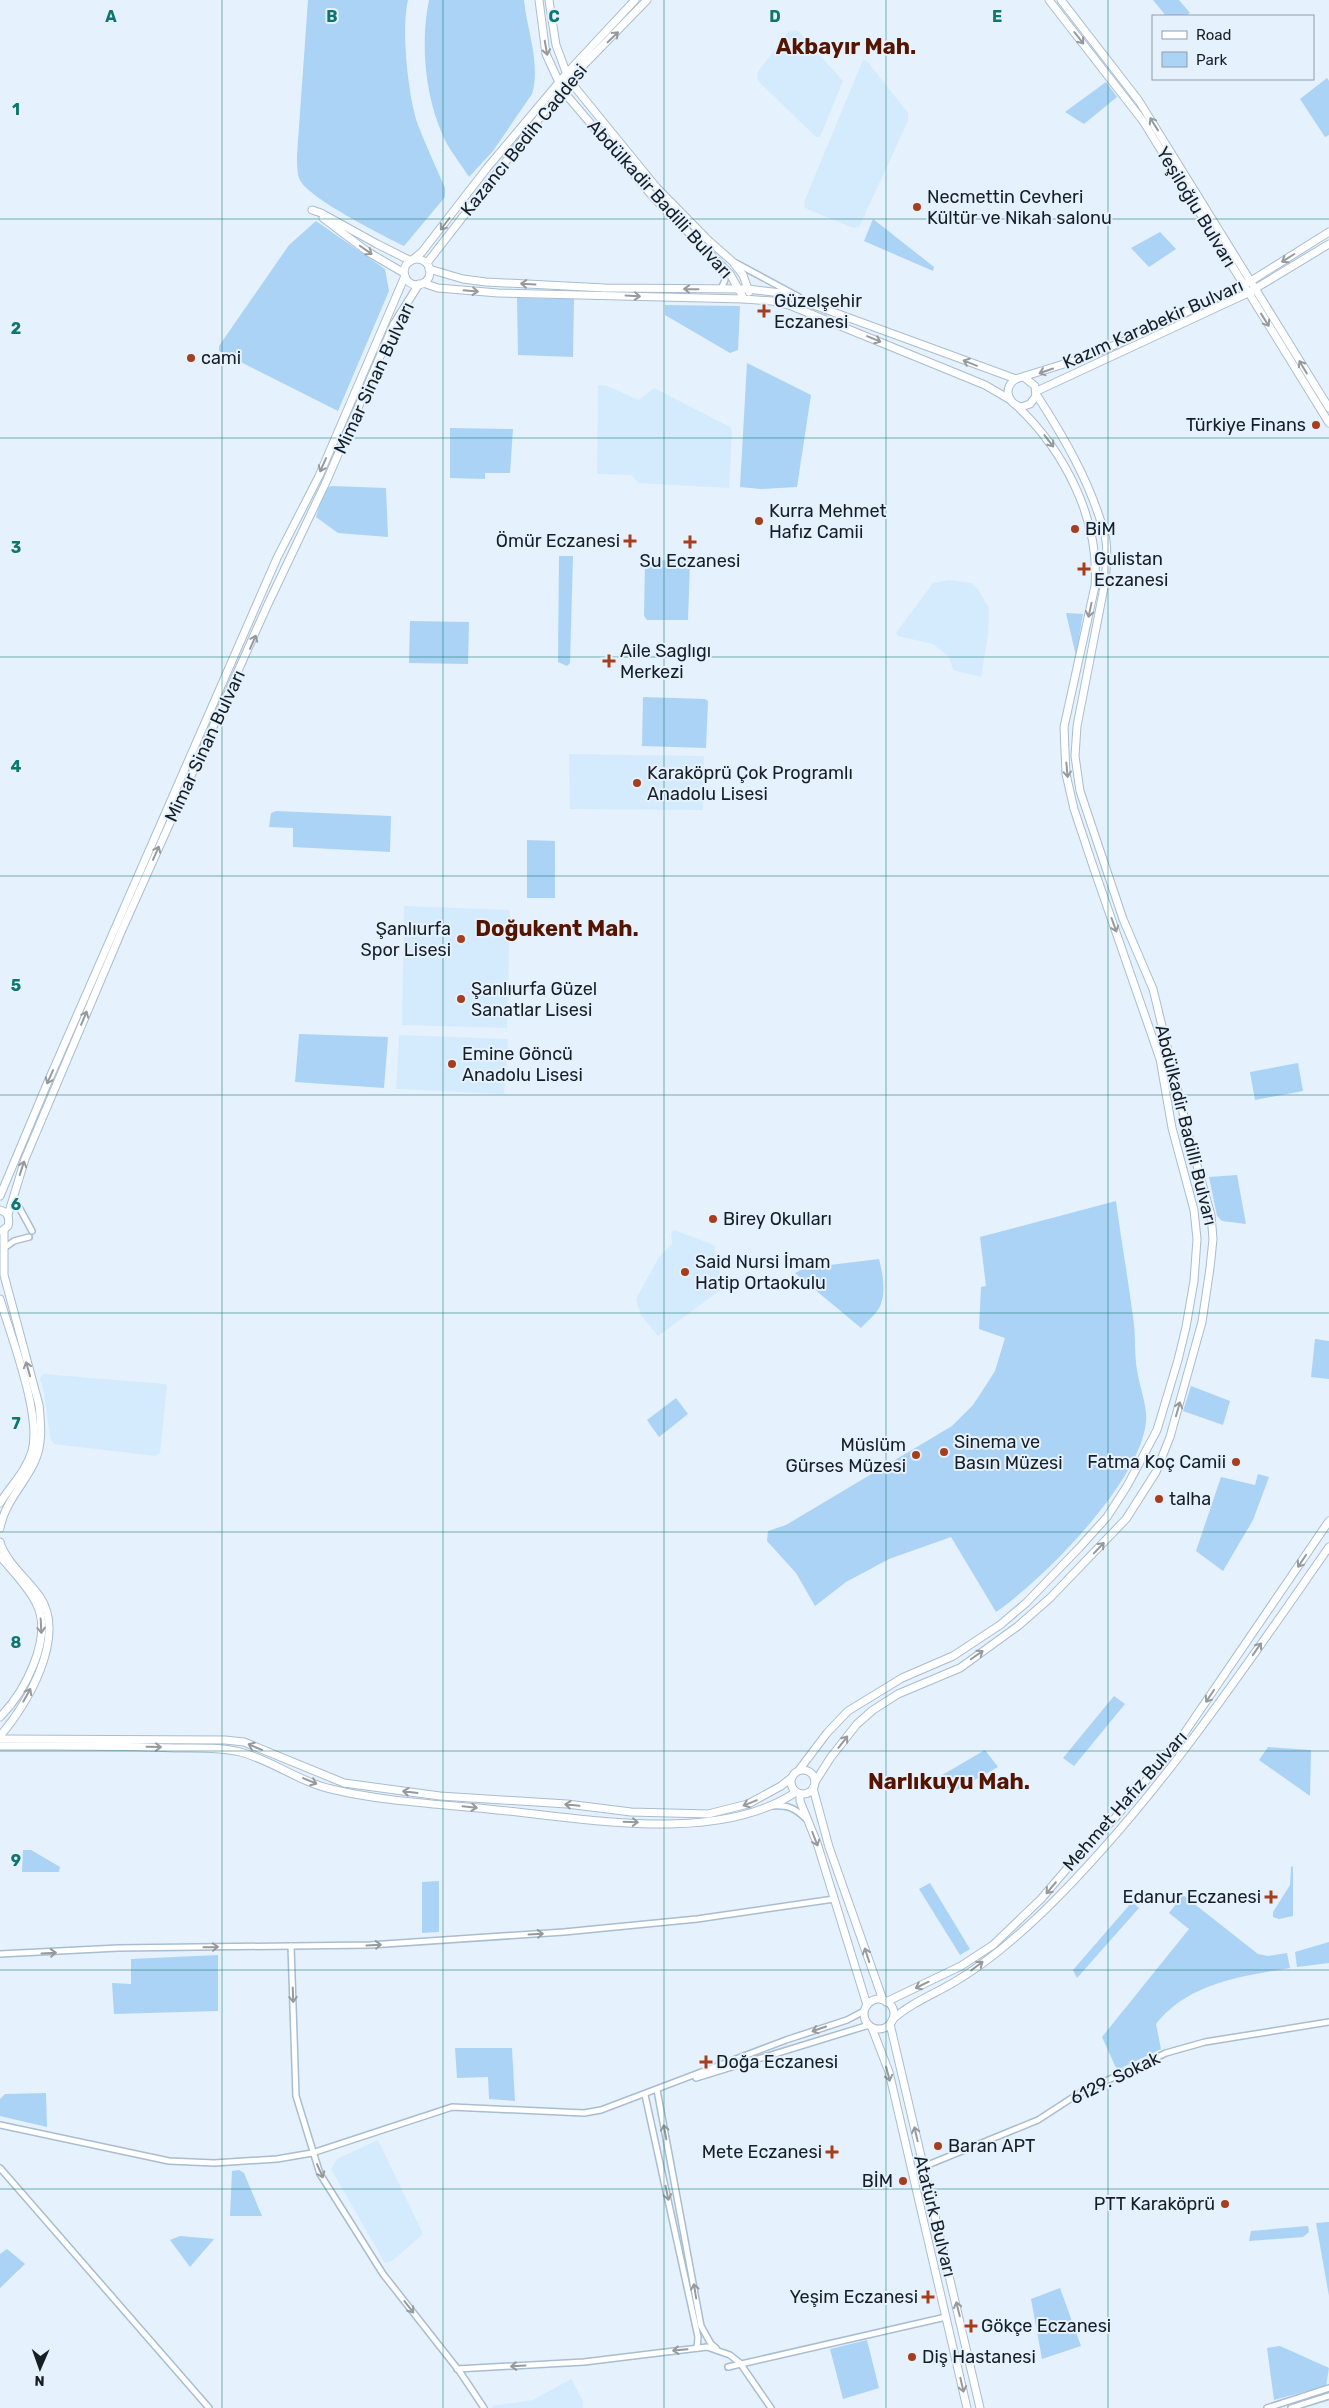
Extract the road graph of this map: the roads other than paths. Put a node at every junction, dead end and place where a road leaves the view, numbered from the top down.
1 (539, 0) edge
2 (549, 0) edge
3 (635, 0) edge
4 (647, 0) edge
5 (1049, 0) edge
6 (1061, 0) edge
7 (567, 77) junction
8 (561, 87) junction
9 (1329, 232) edge
10 (1329, 244) edge
11 (411, 261) junction
12 (732, 261) junction
13 (428, 266) junction
14 (724, 268) junction
15 (405, 274) junction
16 (1251, 281) junction
17 (421, 284) junction
18 (1243, 284) junction
19 (1256, 288) junction
20 (721, 289) junction
21 (739, 289) junction
22 (748, 289) junction
23 (1248, 293) junction
24 (748, 299) junction
25 (816, 305) junction
26 (1025, 378) junction
27 (1016, 379) junction
28 (1037, 392) junction
29 (1009, 399) junction
30 (1016, 405) junction
31 (1329, 408) edge
32 (1329, 423) edge
33 (1, 1192) edge
34 (13, 1196) junction
35 (0, 1210) edge
36 (8, 1215) junction
37 (2, 1231) edge
38 (32, 1231) dead end
39 (28, 1237) dead end
40 (4, 1249) junction
41 (0, 1299) edge
42 (0, 1504) edge
43 (1329, 1521) edge
44 (0, 1528) edge
45 (0, 1542) edge
46 (1329, 1547) edge
47 (0, 1556) edge
48 (0, 1717) edge
49 (0, 1736) edge
50 (0, 1740) edge
51 (0, 1746) edge
52 (799, 1770) junction
53 (791, 1778) junction
54 (814, 1785) junction
55 (798, 1793) junction
56 (767, 1806) junction
57 (808, 1820) junction
58 (834, 1899) junction
59 (291, 1946) junction
60 (0, 1954) edge
61 (885, 2001) junction
62 (866, 2008) junction
63 (891, 2022) junction
64 (1329, 2022) edge
65 (871, 2026) junction
66 (657, 2090) junction
67 (645, 2095) junction
68 (0, 2125) edge
69 (312, 2153) junction
70 (0, 2168) edge
71 (923, 2168) junction
72 (913, 2171) junction
73 (946, 2318) junction
74 (697, 2348) junction
75 (719, 2350) junction
76 (740, 2363) junction
77 (728, 2367) dead end
78 (457, 2369) junction
79 (1329, 2388) edge
80 (1329, 2396) edge
81 (209, 2408) edge
82 (484, 2408) edge
83 (771, 2408) edge
84 (967, 2408) edge
85 (980, 2408) edge
86 (1267, 2408) edge
87 (1291, 2408) edge

1 -> 8 main road, Abdülkadir Badilli Bulvarı
2 - 7 main road, Abdülkadir Badilli Bulvarı
3 - 7 main road, Kazancı Bedih Caddesi
7 -> 4 main road, Kazancı Bedih Caddesi
5 -> 18 main road, Yeşiloğlu Bulvarı
16 -> 6 main road, Yeşiloğlu Bulvarı
7 - 8 main road, Kazancı Bedih Caddesi
7 - 12 main road, Abdülkadir Badilli Bulvarı
8 -> 11 main road, Kazancı Bedih Caddesi
8 - 13 main road, Kazancı Bedih Caddesi
8 - 14 main road, Abdülkadir Badilli Bulvarı
9 -> 16 main road, Kazım Karabekir Bulvarı
10 - 19 main road, Kazım Karabekir Bulvarı
11 - 13 main road
11 - 15 main road
11 -> 15 main road
12 - 22 main road, Abdülkadir Badilli Bulvarı
12 - 25 street
13 - 17 main road
20 -> 13 main road, Abdülkadir Badilli Bulvarı
14 - 20 street
14 - 21 main road, Abdülkadir Badilli Bulvarı
15 - 17 main road
15 -> 33 main road, Mimar Sinan Bulvarı
16 - 18 main road, Kazım Karabekir Bulvarı
16 - 19 main road, Yeşiloğlu Bulvarı
17 -> 24 main road, Abdülkadir Badilli Bulvarı
34 -> 17 main road, Mimar Sinan Bulvarı
18 - 23 main road, Yeşiloğlu Bulvarı
18 -> 26 main road, Kazım Karabekir Bulvarı
19 - 23 main road, Kazım Karabekir Bulvarı
31 -> 19 main road, Yeşiloğlu Bulvarı
20 - 21 main road, Abdülkadir Badilli Bulvarı
21 - 22 main road, Abdülkadir Badilli Bulvarı
21 - 24 main road, Abdülkadir Badilli Bulvarı
22 - 24 main road, Abdülkadir Badilli Bulvarı
22 - 25 main road, Abdülkadir Badilli Bulvarı
23 - 28 main road, Kazım Karabekir Bulvarı
23 -> 32 main road, Yeşiloğlu Bulvarı
24 -> 29 main road, Abdülkadir Badilli Bulvarı
27 -> 25 main road, Abdülkadir Badilli Bulvarı
26 - 27 main road
26 - 28 main road
27 - 29 main road
28 - 30 main road
54 -> 28 main road, Abdülkadir Badilli Bulvarı
29 - 30 main road
30 -> 52 main road, Abdülkadir Badilli Bulvarı
34 - 36 main road, Mimar Sinan Bulvarı
34 - 38 street
35 - 36 main road
36 - 37 main road, Mimar Sinan Bulvarı
37 - 40 main road
39 - 40 street
44 -> 40 main road
41 - 42 main road
43 -> 61 main road, Mehmet Hafız Bulvarı
49 -> 45 main road
63 -> 46 main road, Mehmet Hafız Bulvarı
47 -> 48 main road
53 -> 50 main road
51 -> 56 main road
52 - 53 main road
52 - 54 main road
53 - 55 main road
54 - 55 main road
61 -> 54 main road
55 - 56 main road
55 - 57 main road
56 - 57 street
57 -> 58 main road
59 -> 58 street
58 - 62 main road
60 -> 59 street
59 -> 69 street
61 - 62 main road
61 - 63 main road
62 - 65 main road
62 -> 66 street
63 - 65 main road
71 -> 63 main road, Atatürk Bulvarı
64 - 71 street, 6129. Sokak
65 - 66 street
65 -> 72 main road, Atatürk Bulvarı
66 - 67 street
75 -> 66 street
67 - 69 street
67 -> 74 street
68 - 69 street
69 -> 78 street
70 - 81 street
71 - 72 street, 6129. Sokak
85 -> 71 main road, Atatürk Bulvarı
72 - 73 main road, Atatürk Bulvarı
73 - 76 street
73 -> 84 main road, Atatürk Bulvarı
74 - 75 street
74 -> 78 street
75 - 76 street
76 - 77 street
76 - 83 street
78 - 82 street
79 - 86 street
80 - 87 street

